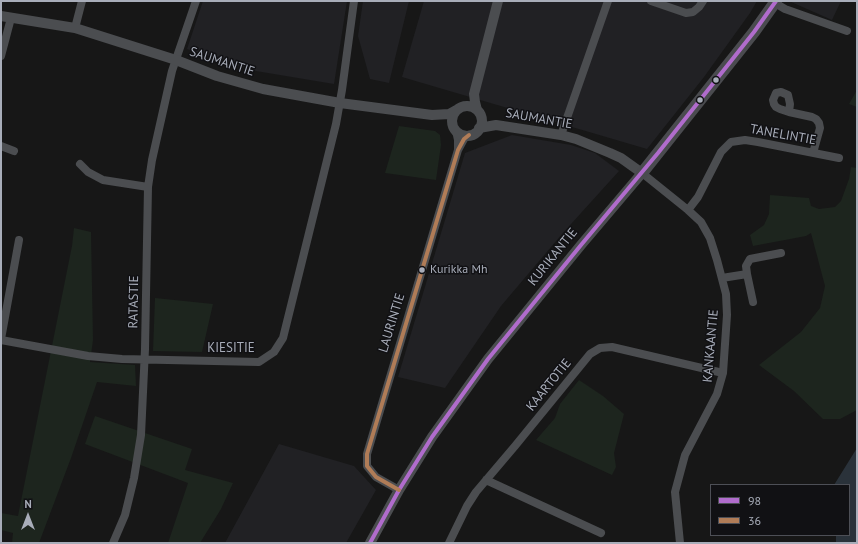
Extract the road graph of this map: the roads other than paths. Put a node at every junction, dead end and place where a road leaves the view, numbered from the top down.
1 (82, 1) edge
2 (196, 1) edge
3 (354, 1) edge
4 (498, 1) edge
5 (608, 1) edge
6 (651, 1) edge
7 (703, 1) edge
8 (775, 2) edge
9 (6, 17) edge
10 (75, 28) junction
11 (847, 31) dead end
12 (1, 56) edge
13 (176, 60) junction
14 (474, 94) junction
15 (340, 102) junction
16 (461, 108) junction
17 (479, 112) junction
18 (789, 112) dead end
19 (440, 115) junction
20 (496, 125) junction
21 (454, 128) junction
22 (479, 128) junction
23 (469, 135) junction
24 (561, 135) junction
25 (1, 146) edge
26 (458, 150) junction
27 (14, 151) dead end
28 (813, 153) junction
29 (839, 158) dead end
30 (80, 164) dead end
31 (642, 173) junction
32 (148, 187) junction
33 (688, 210) junction
34 (19, 240) dead end
35 (781, 253) dead end
36 (747, 274) junction
37 (722, 278) junction
38 (753, 302) dead end
39 (1, 340) edge
40 (144, 359) junction
41 (723, 373) junction
42 (486, 480) junction
43 (399, 490) junction
44 (601, 533) dead end
45 (113, 543) edge
46 (370, 543) edge
47 (449, 543) edge
48 (680, 543) edge

1 - 10 street
2 - 13 street, RATASTIE
3 - 15 street, KIESITIE
4 - 14 street
5 - 24 street
6 - 7 street
8 - 11 street
8 - 31 main road, KURIKANTIE
9 - 10 street, SAUMANTIE
9 - 12 street
10 - 13 street, SAUMANTIE
13 - 15 street, SAUMANTIE
13 - 32 street, RATASTIE
14 - 16 street
14 - 17 street
15 - 19 street, SAUMANTIE
15 - 40 street, KIESITIE
16 - 17 street
16 - 19 street, SAUMANTIE
16 - 21 street
17 - 20 street, SAUMANTIE
17 - 22 street
18 - 28 street
19 - 21 street
20 - 22 street, SAUMANTIE
20 - 24 street, SAUMANTIE
21 - 23 street
21 - 26 street, LAURINTIE
22 - 23 street
23 - 26 street, LAURINTIE
24 - 31 street, SAUMANTIE
25 - 27 street
26 - 43 street, LAURINTIE
28 - 29 street, TANELINTIE
28 - 33 street, TANELINTIE
30 - 32 street
31 - 33 street, KANKAANTIE
31 - 43 street, KURIKANTIE
32 - 40 street, RATASTIE
33 - 37 street, KANKAANTIE
34 - 39 street
35 - 36 street
36 - 37 street
36 - 38 street
37 - 41 street, KANKAANTIE
39 - 40 street, KIESITIE
40 - 45 street, RATASTIE
41 - 42 street, KAARTOTIE
41 - 48 street, KANKAANTIE
42 - 44 street
42 - 47 street, KAARTOTIE
43 - 46 street, KURIKANTIE

